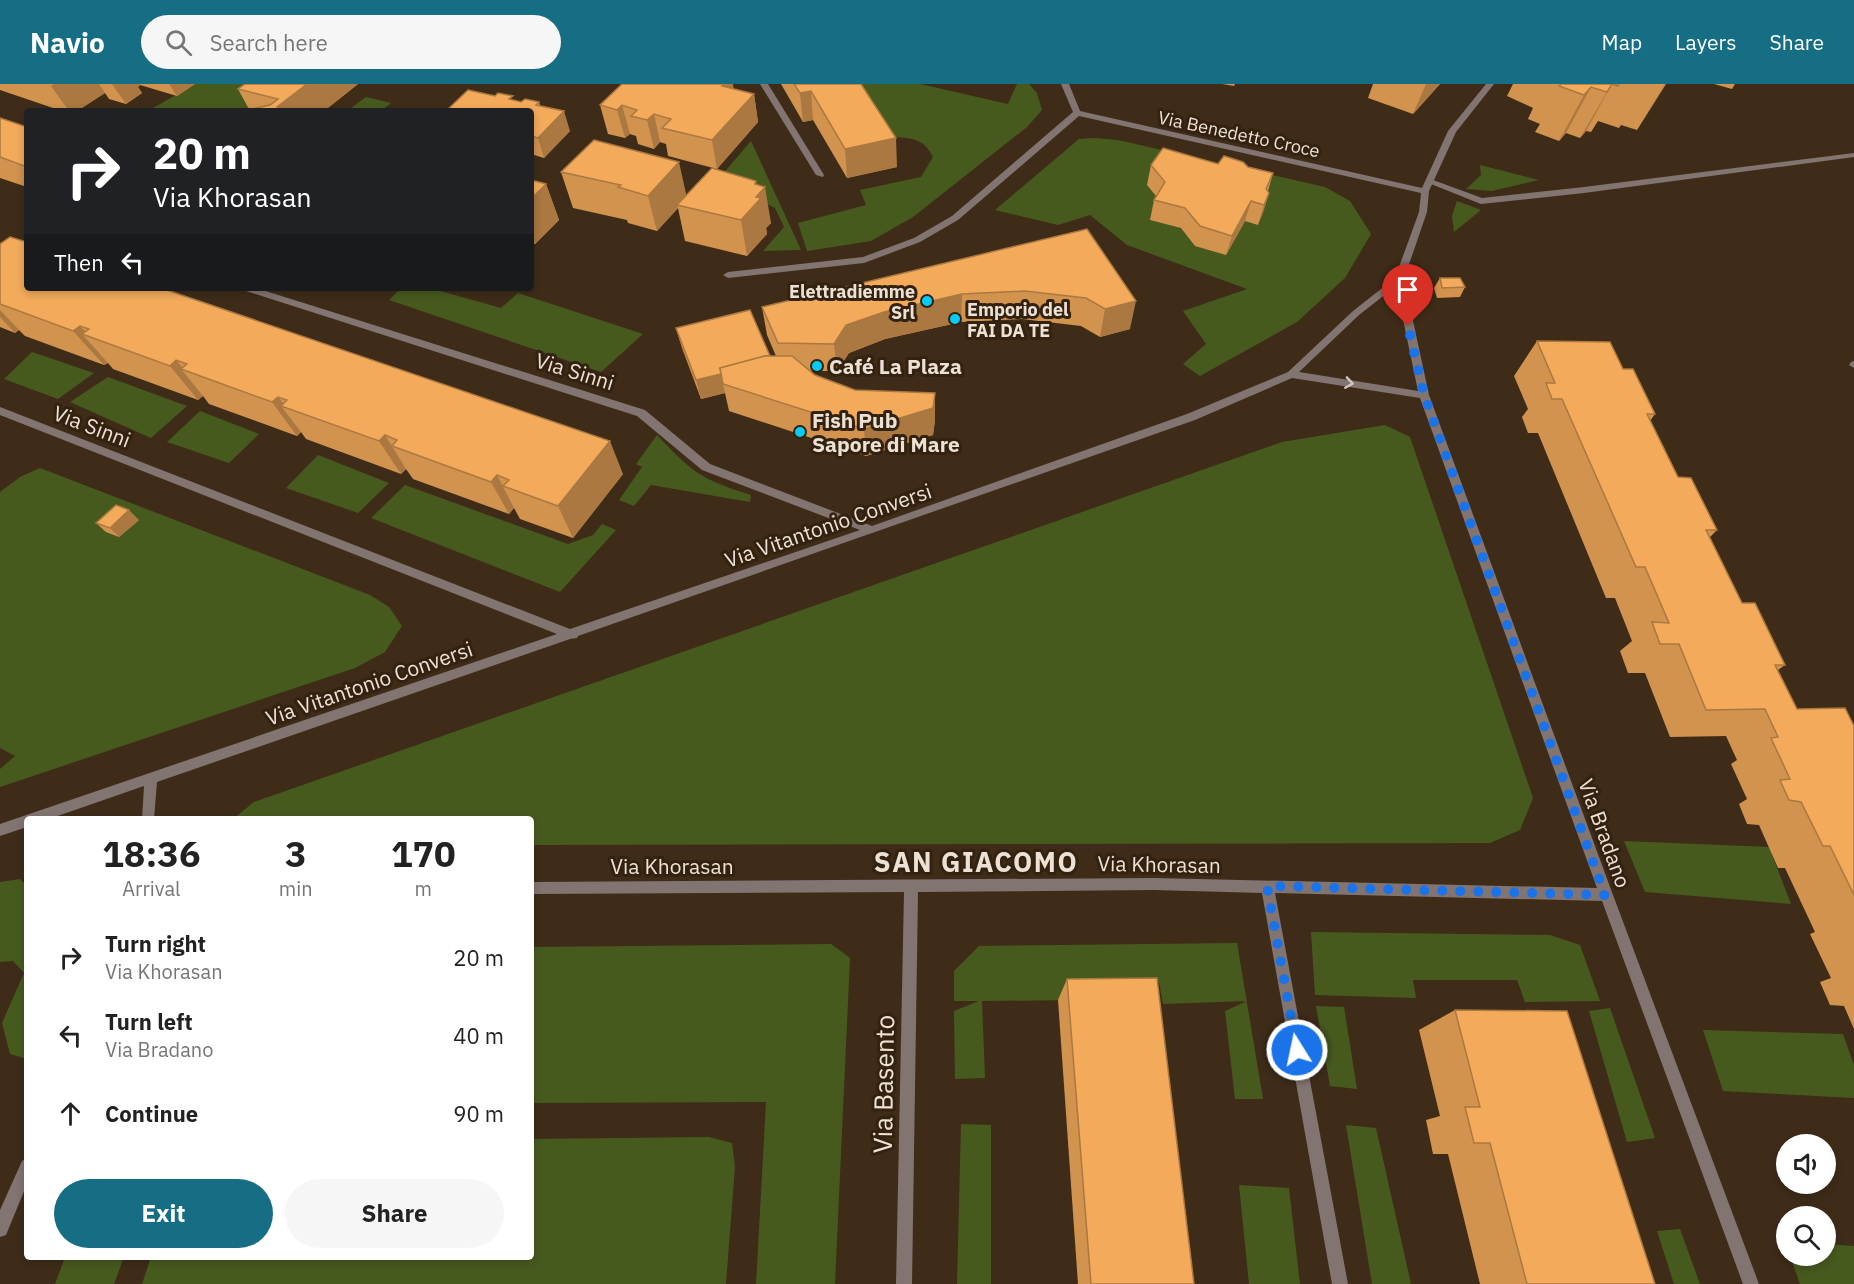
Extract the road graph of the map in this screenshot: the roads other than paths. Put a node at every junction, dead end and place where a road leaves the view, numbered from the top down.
1 (764, 84) edge
2 (1065, 84) edge
3 (1490, 84) edge
4 (1077, 113) junction
5 (1854, 155) edge
6 (820, 175) dead end
7 (1430, 182) junction
8 (1425, 191) junction
9 (728, 275) dead end
10 (1398, 279) junction
11 (255, 291) edge
12 (1291, 374) junction
13 (1424, 395) junction
14 (0, 411) edge
15 (872, 530) junction
16 (573, 635) junction
17 (151, 778) junction
18 (41, 816) edge
19 (148, 816) edge
20 (24, 822) edge
21 (0, 830) edge
22 (911, 885) junction
23 (1267, 886) junction
24 (534, 888) edge
25 (1605, 895) junction
26 (24, 1173) edge
27 (0, 1229) edge
28 (904, 1284) edge
29 (1340, 1284) edge
30 (1751, 1284) edge

1 - 6 street
2 - 4 street
3 - 7 street
4 - 8 street, Via Benedetto Croce
4 - 9 street
5 - 7 street
7 - 8 street
8 - 10 street
10 - 12 street, Via Vitantonio Conversi
10 - 13 street, Via Bradano
11 - 15 street, Via Sinni
12 -> 13 street
12 - 15 street, Via Vitantonio Conversi
13 - 25 street, Via Bradano
14 - 16 street, Via Sinni
15 - 16 street, Via Vitantonio Conversi
16 - 17 street, Via Vitantonio Conversi
17 - 18 street, Via Vitantonio Conversi
17 - 19 street
20 - 21 street
22 - 23 street, Via Khorasan
22 - 24 street, Via Khorasan
22 - 28 street, Via Basento
23 - 25 street, Via Khorasan
23 - 29 street
25 - 30 street, Via Bradano
26 - 27 street

